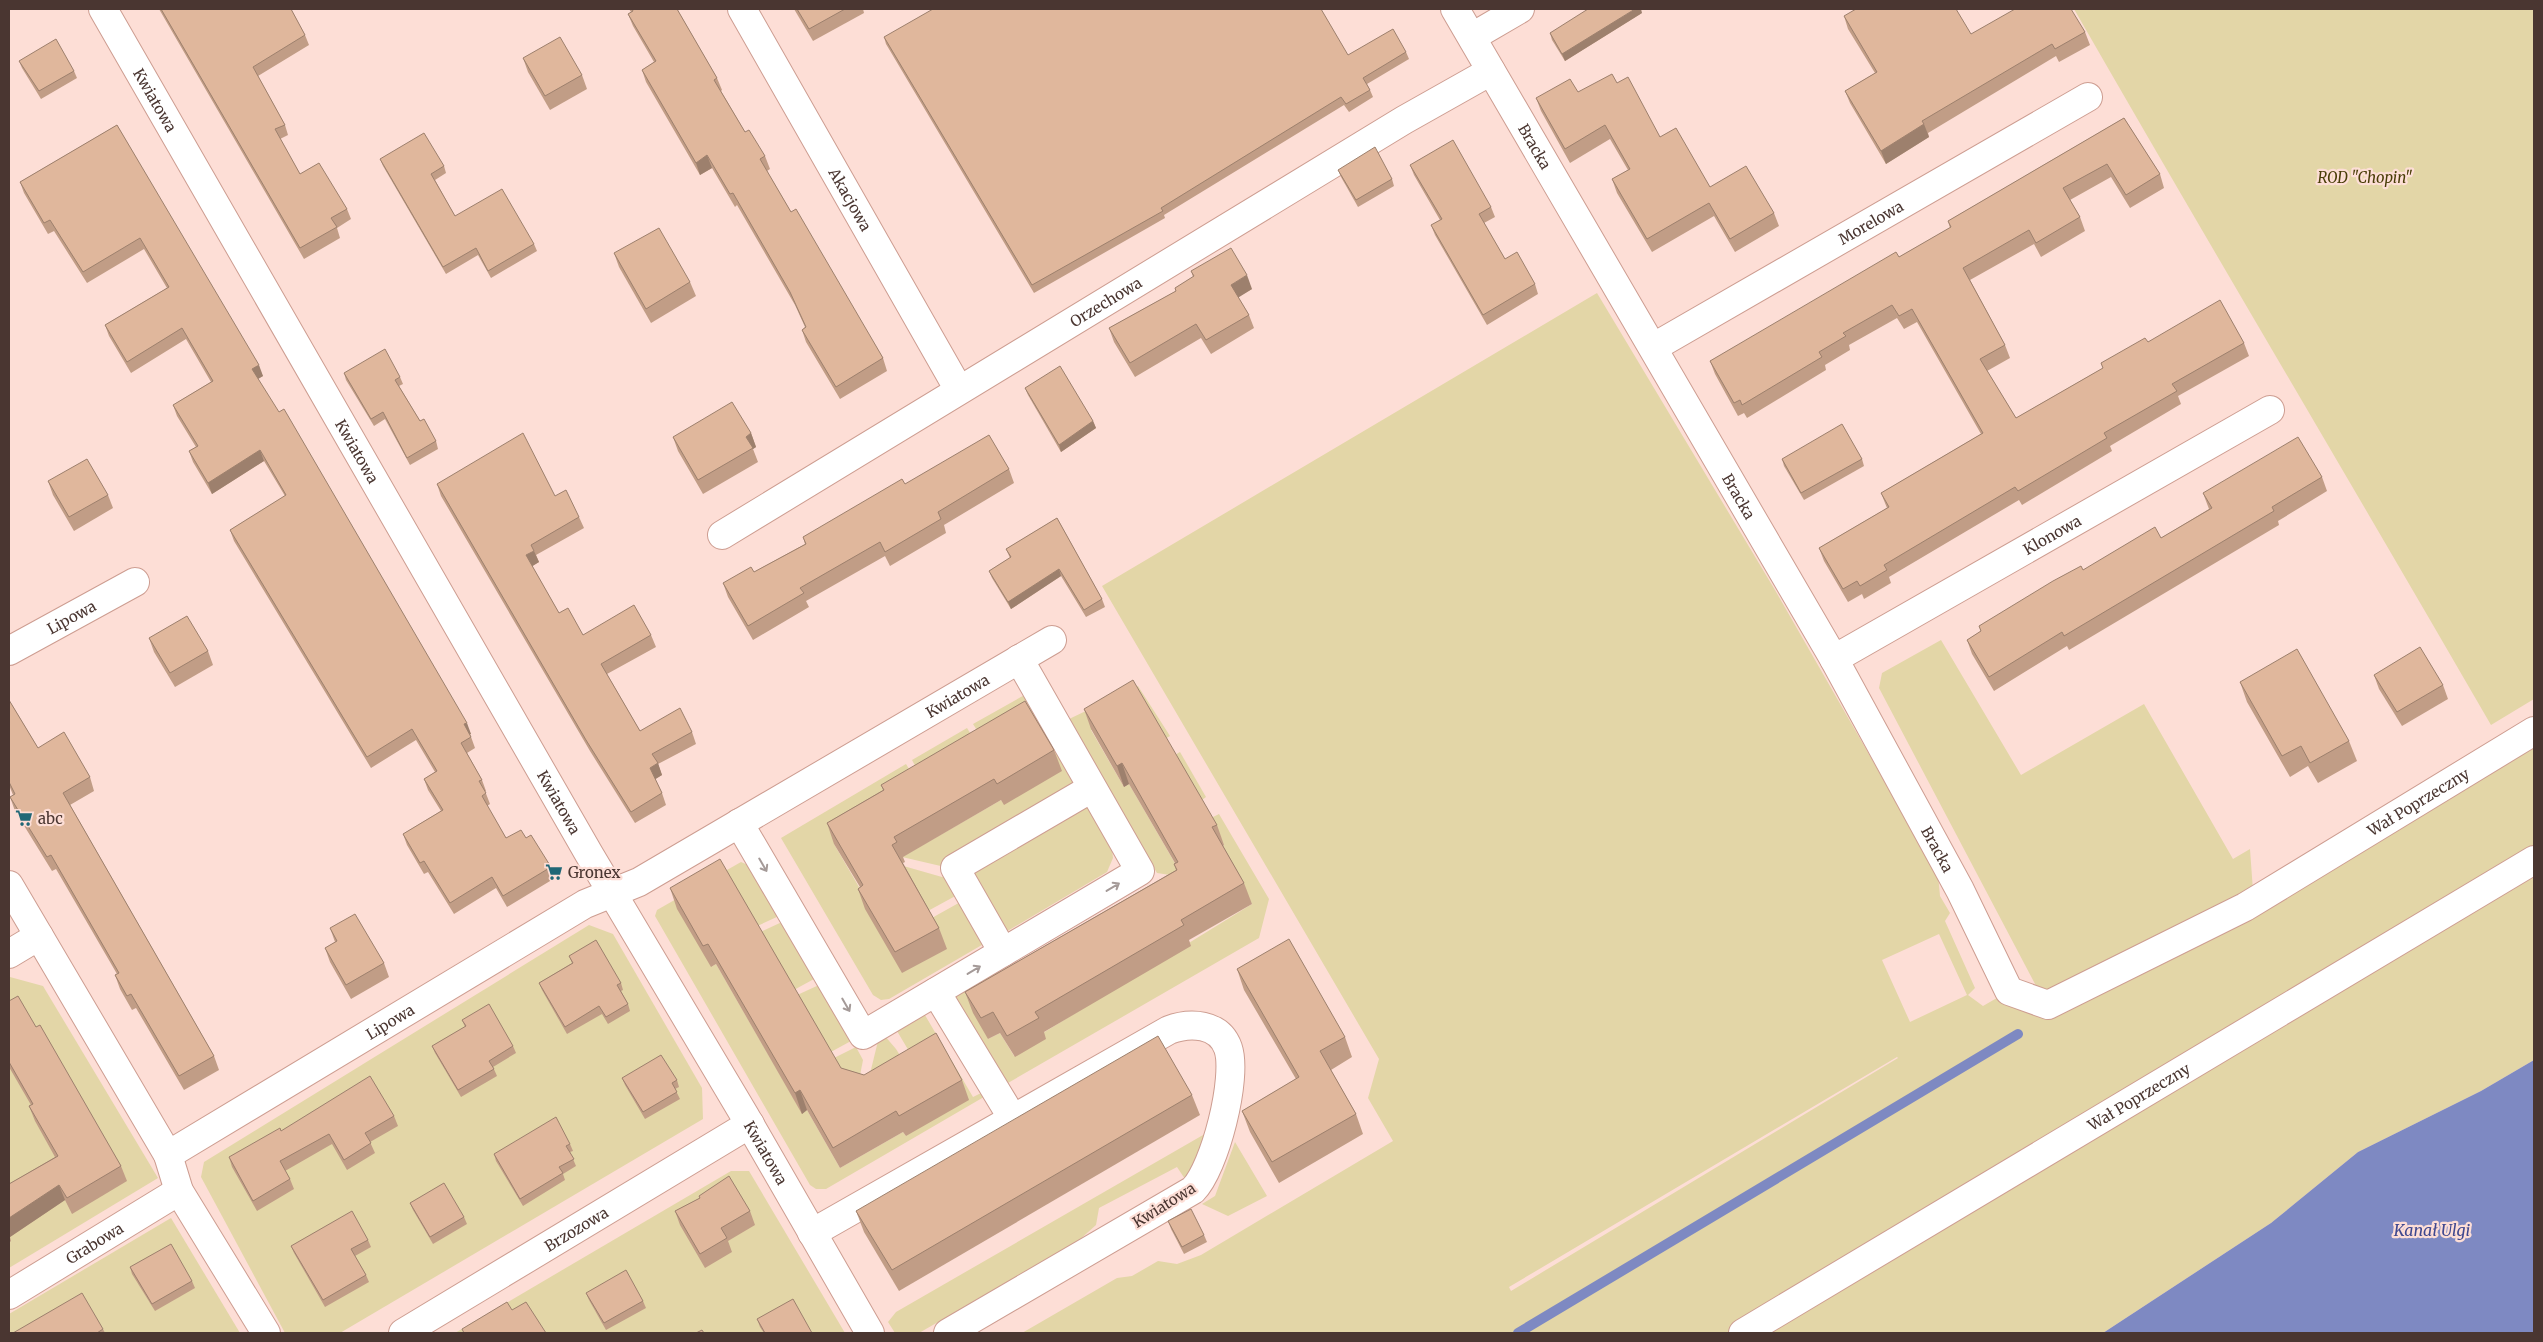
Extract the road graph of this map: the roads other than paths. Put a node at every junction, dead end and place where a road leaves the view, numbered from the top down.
1 (103, 9) edge
2 (742, 9) edge
3 (1455, 9) edge
4 (1520, 9) edge
5 (1472, 37) junction
6 (1491, 71) junction
7 (2088, 97) dead end
8 (1654, 347) junction
9 (959, 390) junction
10 (2270, 410) dead end
11 (722, 536) dead end
12 (135, 582) dead end
13 (1052, 640) dead end
14 (9, 651) edge
15 (1019, 659) junction
16 (1834, 659) junction
17 (2534, 731) edge
18 (1092, 788) junction
19 (739, 823) junction
20 (2534, 860) edge
21 (9, 885) edge
22 (612, 893) junction
23 (39, 936) junction
24 (1003, 952) junction
25 (9, 954) edge
26 (2009, 991) joint
27 (936, 992) junction
28 (1013, 1119) junction
29 (750, 1124) junction
30 (168, 1155) junction
31 (179, 1191) junction
32 (812, 1233) junction
33 (9, 1295) edge
34 (266, 1333) edge
35 (403, 1333) edge
36 (870, 1333) edge
37 (948, 1333) edge
38 (1743, 1333) edge

1 - 22 street, Kwiatowa
2 - 9 street, Akacjowa
3 - 5 street, Bracka
4 - 5 street
5 - 6 street, Bracka
6 - 8 street, Bracka
6 - 9 street, Orzechowa
7 - 8 street, Morelowa
8 - 16 street, Bracka
9 - 11 street, Orzechowa
10 - 16 street, Klonowa
12 - 14 street, Lipowa
13 - 15 street, Kwiatowa
15 - 18 street
15 - 19 street, Kwiatowa
16 - 26 street, Bracka
17 - 26 street, Wał Poprzeczny
24 -> 18 street
18 - 24 street
19 - 22 street, Kwiatowa
19 -> 27 street
20 - 38 street, Wał Poprzeczny
21 - 23 street
22 - 29 street, Kwiatowa
22 - 30 street, Lipowa
23 - 25 street
23 - 30 street
27 -> 24 street
27 - 28 street
28 - 32 street, Kwiatowa
28 - 37 street, Kwiatowa
29 - 32 street, Kwiatowa
29 - 35 street, Brzozowa
30 - 31 street
31 - 33 street, Grabowa
31 - 34 street
32 - 36 street, Kwiatowa

